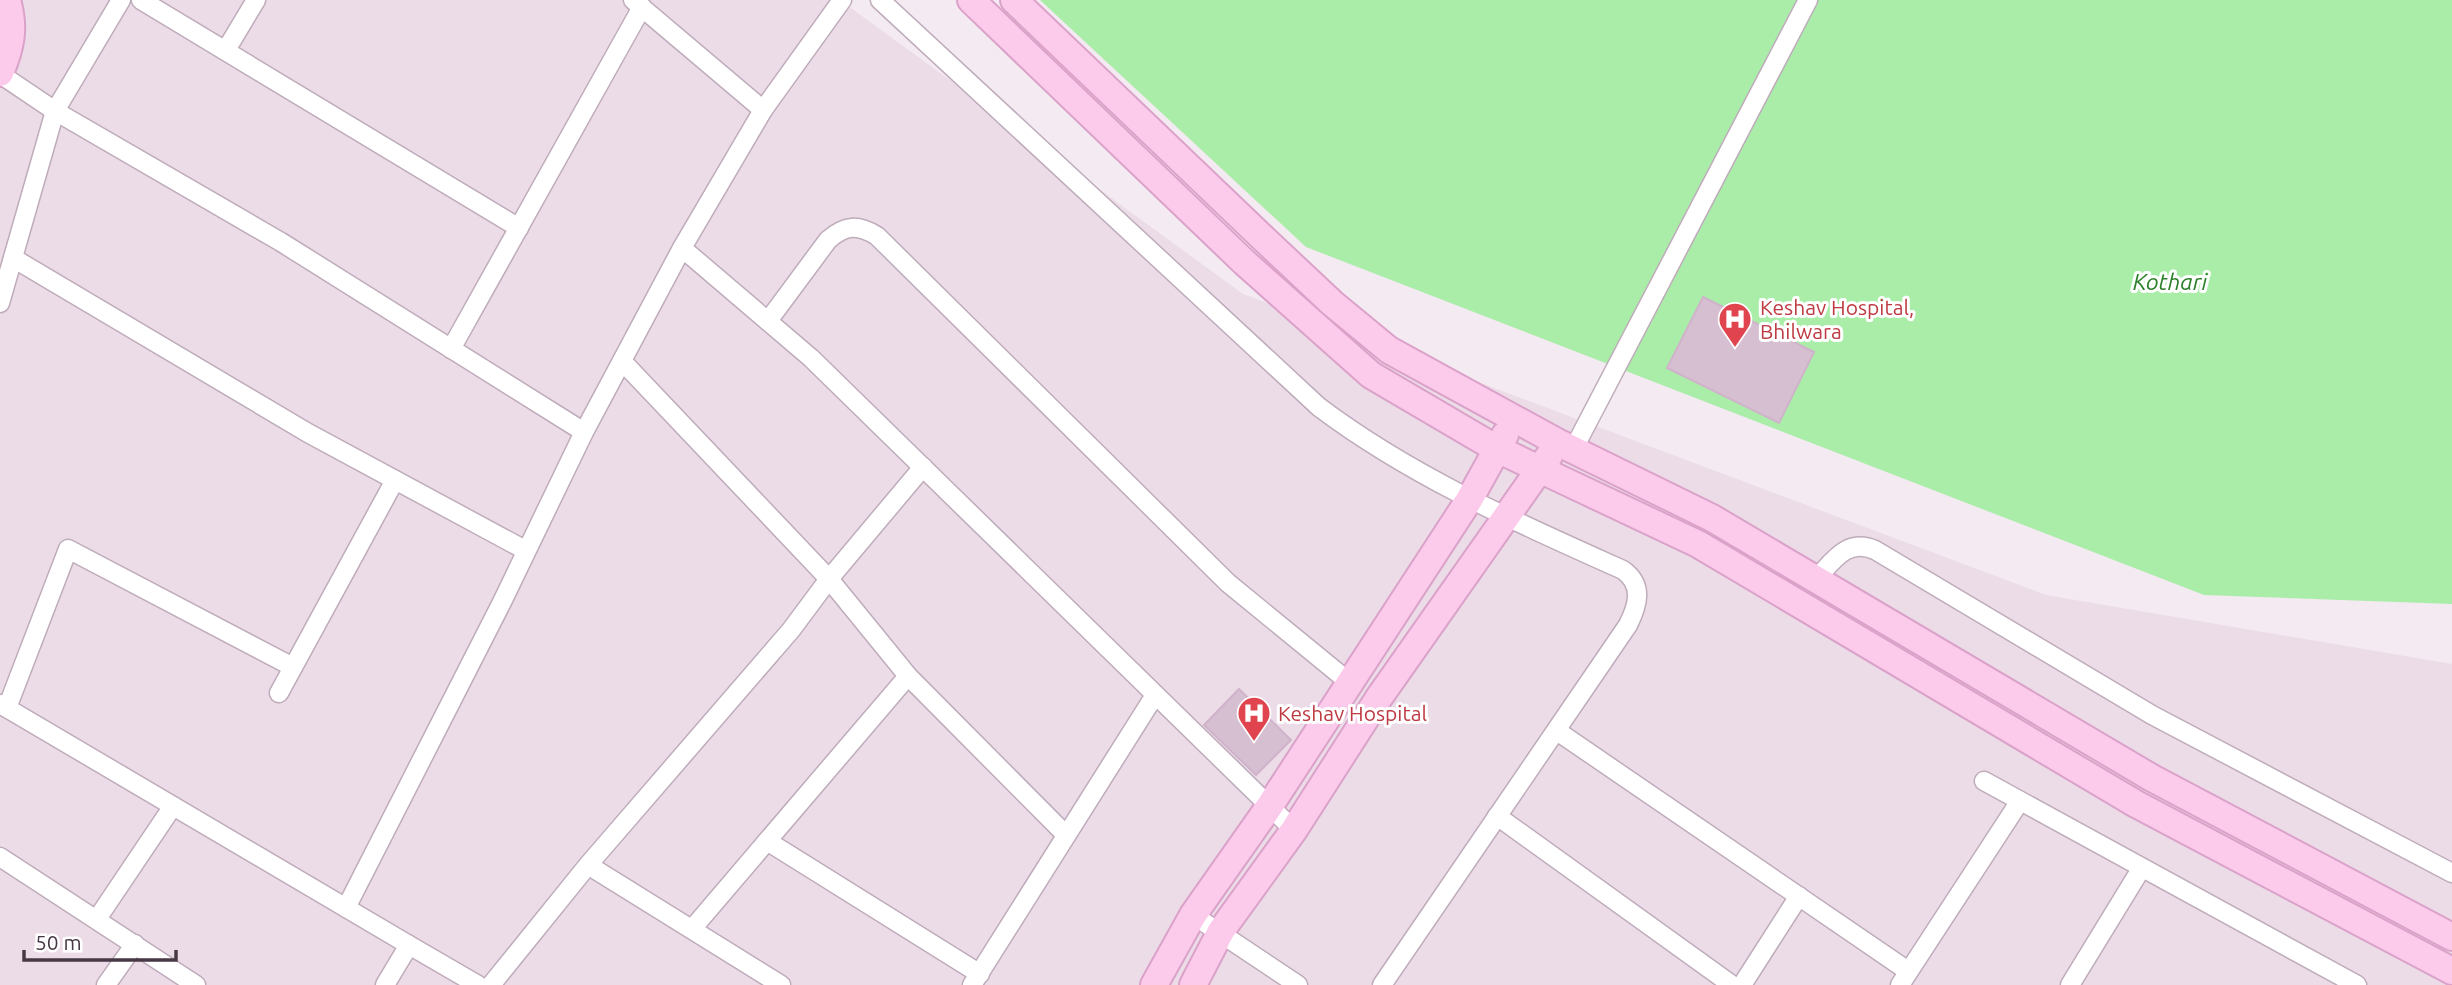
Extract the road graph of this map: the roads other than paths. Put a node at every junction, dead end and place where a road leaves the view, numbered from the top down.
1 (7, 0) edge
2 (121, 0) edge
3 (141, 0) edge
4 (256, 0) edge
5 (842, 0) edge
6 (880, 0) edge
7 (971, 0) edge
8 (1014, 0) edge
9 (1808, 0) edge
10 (637, 4) edge
11 (226, 50) junction
12 (0, 74) edge
13 (763, 110) junction
14 (55, 111) junction
15 (519, 228) junction
16 (682, 248) junction
17 (13, 258) junction
18 (0, 303) edge
19 (768, 321) junction
20 (451, 349) junction
21 (622, 361) junction
22 (1515, 419) junction
23 (584, 432) junction
24 (1565, 446) junction
25 (1497, 449) junction
26 (923, 467) junction
27 (1540, 470) junction
28 (394, 480) junction
29 (1469, 500) junction
30 (1508, 518) junction
31 (524, 550) junction
32 (829, 579) junction
33 (1816, 579) junction
34 (293, 667) junction
35 (908, 676) junction
36 (1349, 682) junction
37 (279, 693) dead end
38 (1155, 695) junction
39 (4, 706) edge
40 (1556, 731) junction
41 (1984, 781) dead end
42 (2020, 801) junction
43 (173, 806) junction
44 (1269, 807) junction
45 (1497, 816) junction
46 (1294, 830) junction
47 (1066, 835) junction
48 (767, 841) junction
49 (0, 858) edge
50 (588, 865) junction
51 (2141, 869) junction
52 (2452, 873) edge
53 (1799, 896) junction
54 (346, 908) junction
55 (1193, 915) junction
56 (97, 919) junction
57 (692, 929) junction
58 (1221, 931) junction
59 (2452, 937) edge
60 (135, 944) junction
61 (409, 945) junction
62 (2452, 971) edge
63 (1904, 978) edge
64 (976, 979) edge
65 (106, 985) edge
66 (196, 985) edge
67 (385, 985) edge
68 (478, 985) edge
69 (491, 985) edge
70 (781, 985) edge
71 (1154, 985) edge
72 (1193, 985) edge
73 (1298, 985) edge
74 (1382, 985) edge
75 (1732, 985) edge
76 (1742, 985) edge
77 (2070, 985) edge
78 (2357, 985) edge

1 - 12 main road
2 - 14 street
3 - 11 street
4 - 11 street
5 - 13 street
6 - 29 street
7 - 25 main road
8 - 22 main road
9 - 24 street
10 - 13 street
10 - 15 street
11 - 15 street
12 - 14 street
13 - 16 street
14 - 17 street
14 - 20 street
15 - 20 street
16 - 19 street
16 - 21 street
17 - 18 street
17 - 28 street
19 - 26 street
19 - 36 street
20 - 23 street
21 - 23 street
21 - 32 street
22 - 24 main road
22 - 25 main road
23 - 31 street
24 - 27 main road
24 - 33 main road
25 - 27 main road
25 - 29 main road
26 - 32 street
26 - 38 street
27 - 30 main road
27 - 62 main road
28 - 31 street
28 - 34 street
29 - 30 street
29 - 36 main road
30 - 40 street
30 - 46 main road
31 - 54 street
32 - 35 street
32 - 50 street
33 - 52 street
33 - 59 main road
34 - 37 street
34 - 39 street
35 - 47 street
35 - 48 street
36 - 44 main road
38 - 44 street
38 - 47 street
39 - 43 street
40 - 45 street
40 - 53 street
41 - 42 street
42 - 51 street
42 - 63 street
43 - 54 street
43 - 56 street
44 - 46 street
44 - 55 main road
45 - 74 street
45 - 75 street
46 - 58 main road
47 - 64 street
48 - 57 street
48 - 64 street
49 - 56 street
50 - 57 street
50 - 69 street
51 - 77 street
51 - 78 street
53 - 63 street
53 - 76 street
54 - 61 street
55 - 58 street
55 - 71 main road
56 - 60 street
57 - 70 street
58 - 72 main road
58 - 73 street
60 - 65 street
60 - 66 street
61 - 67 street
61 - 68 street

